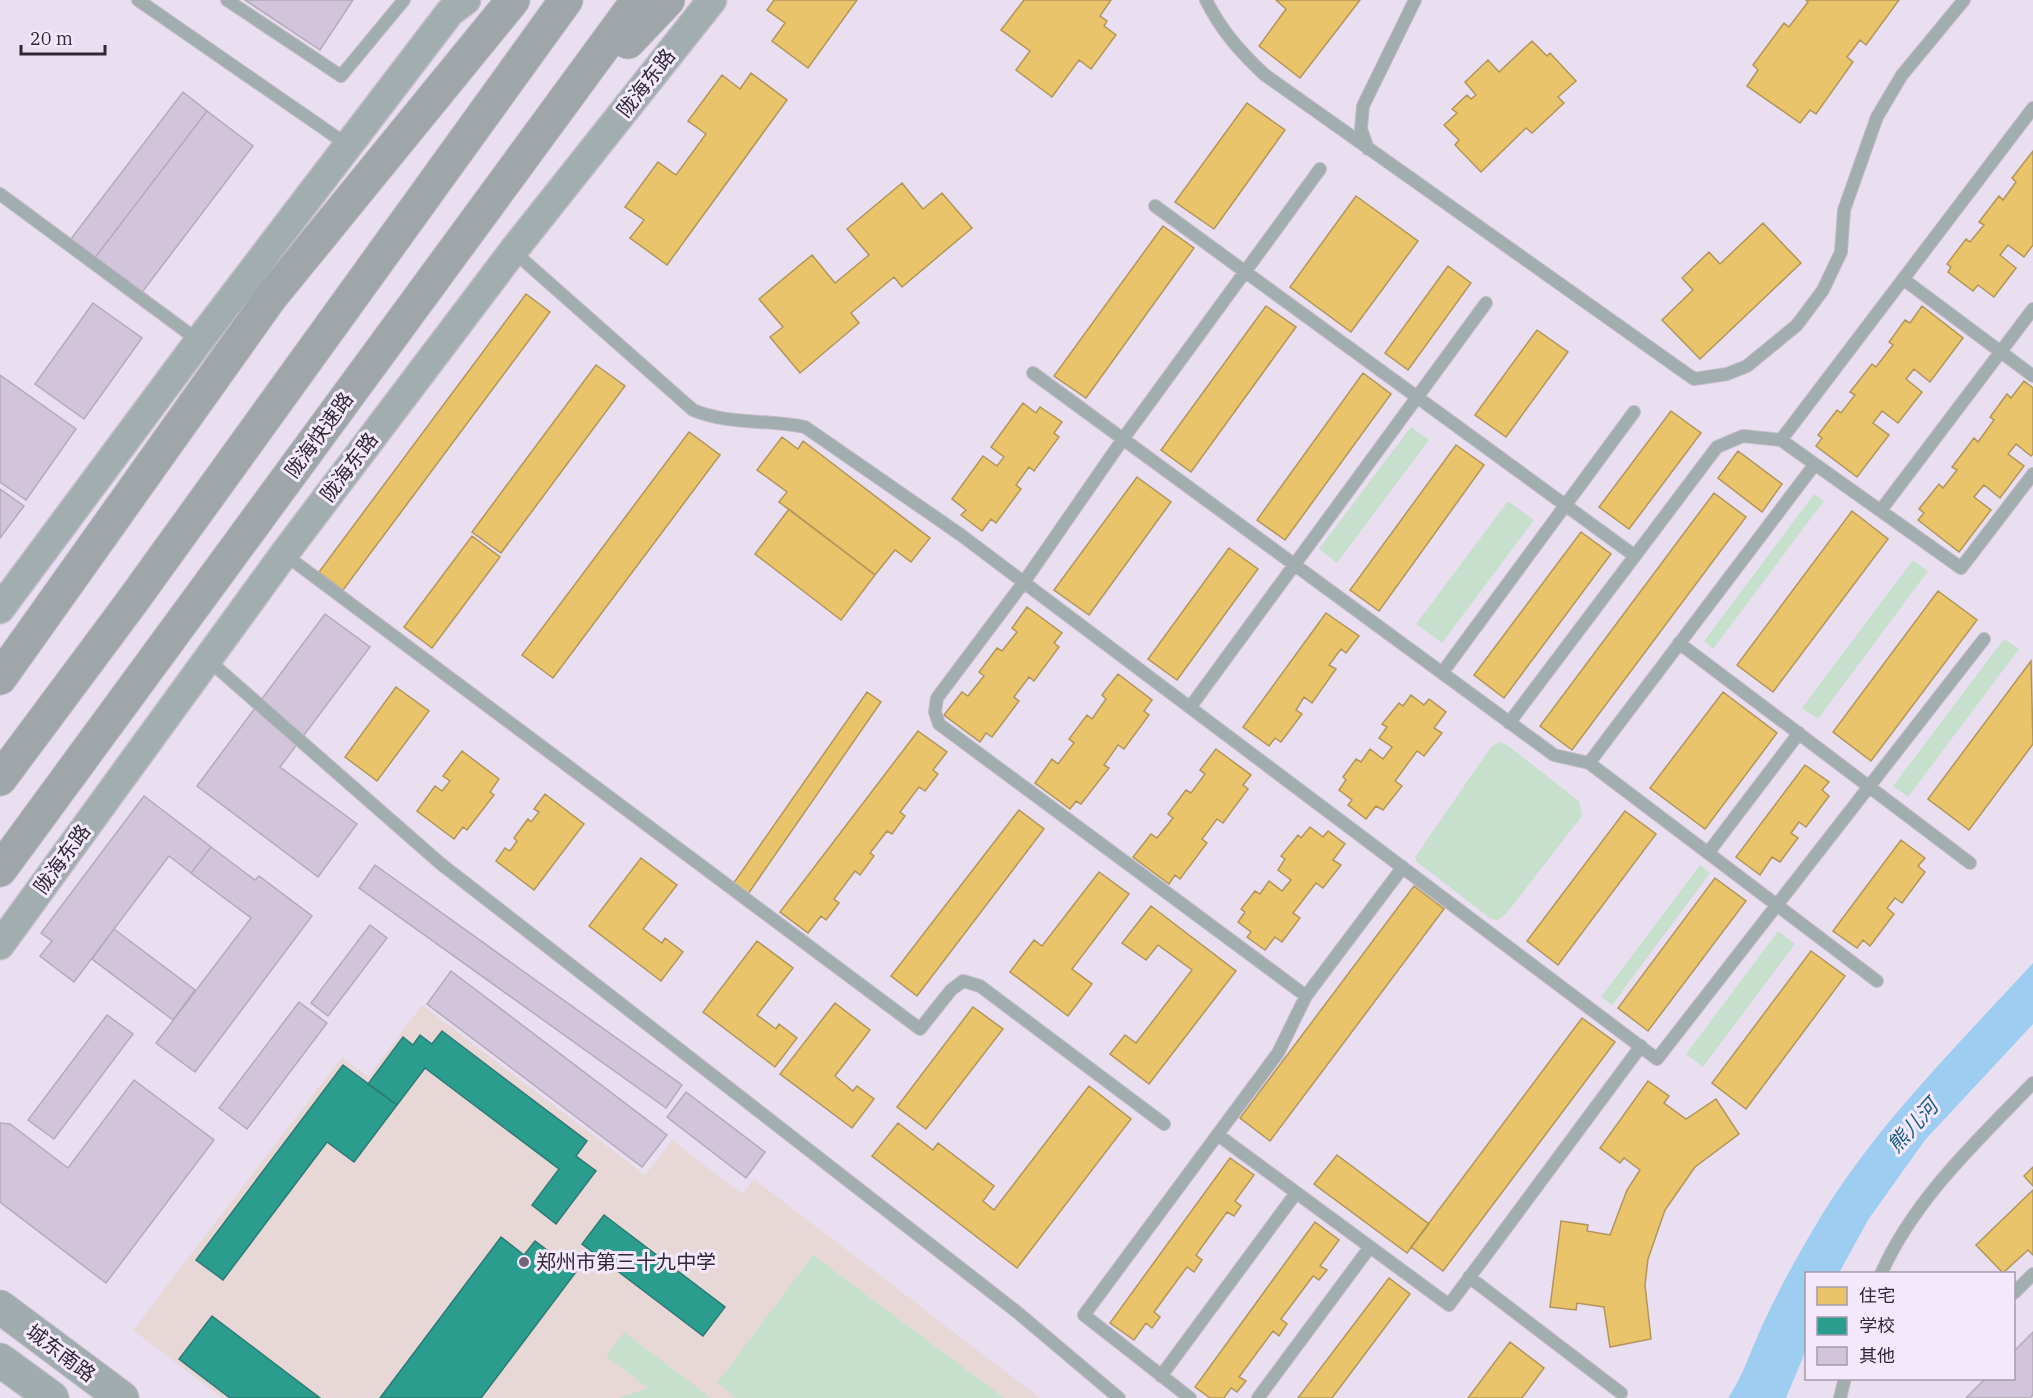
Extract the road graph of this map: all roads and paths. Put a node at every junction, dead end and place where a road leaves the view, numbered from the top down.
1 (138, 0) edge
2 (227, 0) edge
3 (404, 0) edge
4 (466, 0) edge
5 (513, 0) edge
6 (566, 0) edge
7 (638, 0) edge
8 (668, 0) edge
9 (712, 0) edge
10 (1206, 0) edge
11 (1415, 0) edge
12 (1964, 0) edge
13 (2033, 108) edge
14 (537, 136) junction
15 (349, 147) junction
16 (1368, 149) junction
17 (1320, 169) dead end
18 (0, 194) edge
19 (1155, 206) dead end
20 (513, 250) junction
21 (1245, 272) junction
22 (1904, 279) junction
23 (1486, 303) dead end
24 (2033, 309) edge
25 (199, 341) junction
26 (2001, 352) junction
27 (1034, 373) dead end
28 (2033, 376) edge
29 (1418, 396) junction
30 (1634, 412) dead end
31 (1123, 439) junction
32 (1780, 440) junction
33 (1815, 464) junction
34 (2033, 474) edge
35 (1565, 505) junction
36 (1881, 510) junction
37 (284, 554) junction
38 (1635, 556) junction
39 (1295, 564) junction
40 (1024, 582) junction
41 (0, 609) edge
42 (1984, 639) dead end
43 (1679, 643) junction
44 (206, 658) junction
45 (1442, 673) junction
46 (0, 678) edge
47 (1191, 706) junction
48 (1509, 723) junction
49 (1799, 733) junction
50 (1589, 763) junction
51 (0, 779) edge
52 (1869, 787) junction
53 (1708, 853) junction
54 (1970, 863) dead end
55 (1403, 867) junction
56 (0, 870) edge
57 (1777, 905) junction
58 (0, 945) edge
59 (1877, 981) dead end
60 (1306, 996) junction
61 (1641, 1046) junction
62 (2033, 1083) edge
63 (1164, 1125) dead end
64 (1218, 1135) junction
65 (1296, 1193) junction
66 (1370, 1247) junction
67 (1882, 1272) edge
68 (1470, 1277) junction
69 (2032, 1278) edge
70 (2015, 1291) edge
71 (0, 1307) edge
72 (0, 1360) edge
73 (1161, 1376) junction
74 (1844, 1380) edge
75 (1621, 1393) dead end
76 (52, 1398) edge
77 (122, 1398) edge
78 (1119, 1398) edge
79 (1190, 1398) edge
80 (1258, 1398) edge
81 (1840, 1398) edge

1 - 15 lane
2 - 3 lane
4 - 15 street
5 - 46 highway
6 - 51 highway
7 - 14 highway, 陇海快速路
8 - 14 highway
9 - 20 street, 陇海东路
10 - 16 lane
11 - 16 lane
12 - 16 lane
13 - 22 lane
14 - 56 highway, 陇海快速路
15 - 25 street
17 - 21 lane
18 - 25 lane
19 - 21 lane
20 - 37 street, 陇海东路
20 - 40 lane
21 - 29 lane
21 - 31 lane
22 - 26 lane
22 - 32 lane
23 - 29 lane
24 - 26 lane
25 - 41 street
26 - 28 lane
26 - 36 lane
27 - 31 lane
29 - 35 lane
29 - 39 lane
30 - 35 lane
31 - 39 lane
31 - 40 lane
32 - 33 lane
32 - 38 lane
33 - 36 lane
33 - 43 lane
34 - 36 lane
35 - 38 lane
35 - 45 lane
37 - 44 street, 陇海东路
37 - 63 lane
38 - 48 lane
39 - 45 lane
39 - 47 lane
40 - 47 lane
40 - 60 lane
42 - 52 lane
43 - 49 lane
43 - 50 lane
44 - 58 street, 陇海东路
44 - 78 lane
45 - 48 lane
47 - 55 lane
48 - 50 lane
49 - 52 lane
49 - 53 lane
50 - 53 lane
52 - 54 lane
52 - 57 lane
53 - 57 lane
55 - 60 lane
55 - 61 lane
57 - 59 lane
57 - 61 lane
60 - 64 lane
61 - 68 lane
62 - 67 lane
64 - 65 lane
64 - 73 lane
65 - 66 lane
65 - 73 lane
66 - 68 lane
66 - 80 lane
68 - 75 lane
69 - 70 lane
71 - 77 main road, 城东南路
72 - 76 main road
73 - 79 lane
74 - 81 lane

